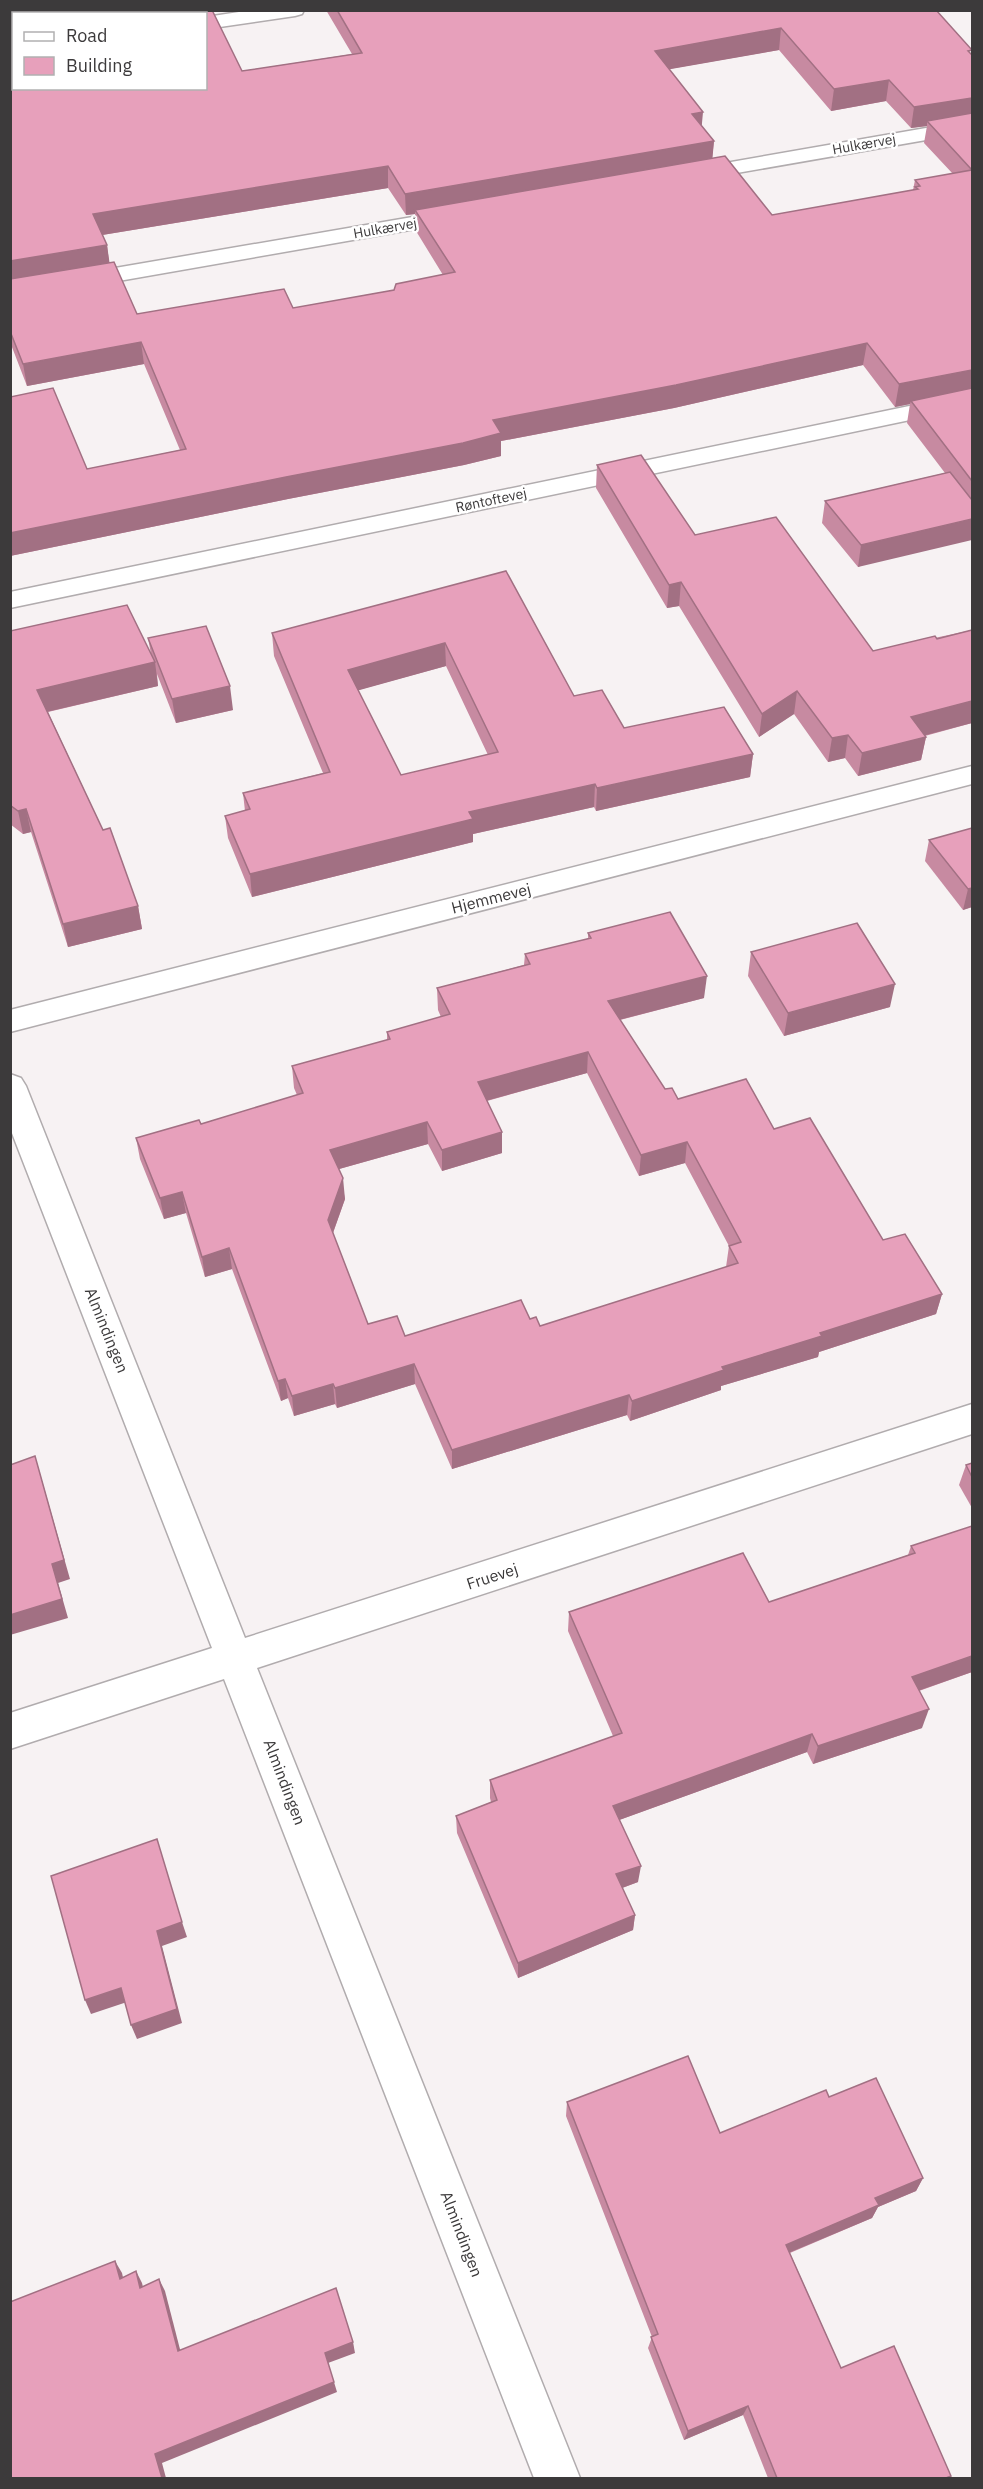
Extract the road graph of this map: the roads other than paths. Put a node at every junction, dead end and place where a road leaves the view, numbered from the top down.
1 (295, 10) edge
2 (207, 23) edge
3 (972, 126) edge
4 (668, 178) edge
5 (480, 211) edge
6 (10, 292) edge
7 (972, 400) edge
8 (10, 600) edge
9 (972, 775) edge
10 (10, 1021) edge
11 (10, 1086) edge
12 (972, 1419) edge
13 (237, 1659) junction
14 (10, 1731) edge
15 (557, 2478) edge

1 - 2 street
3 - 4 street, Hulkærvej
5 - 6 street, Hulkærvej
7 - 8 street, Røntoftevej
9 - 10 street, Hjemmevej
11 - 13 street, Almindingen
12 - 13 street, Fruevej
13 - 14 street, Fruevej
13 - 15 street, Almindingen

